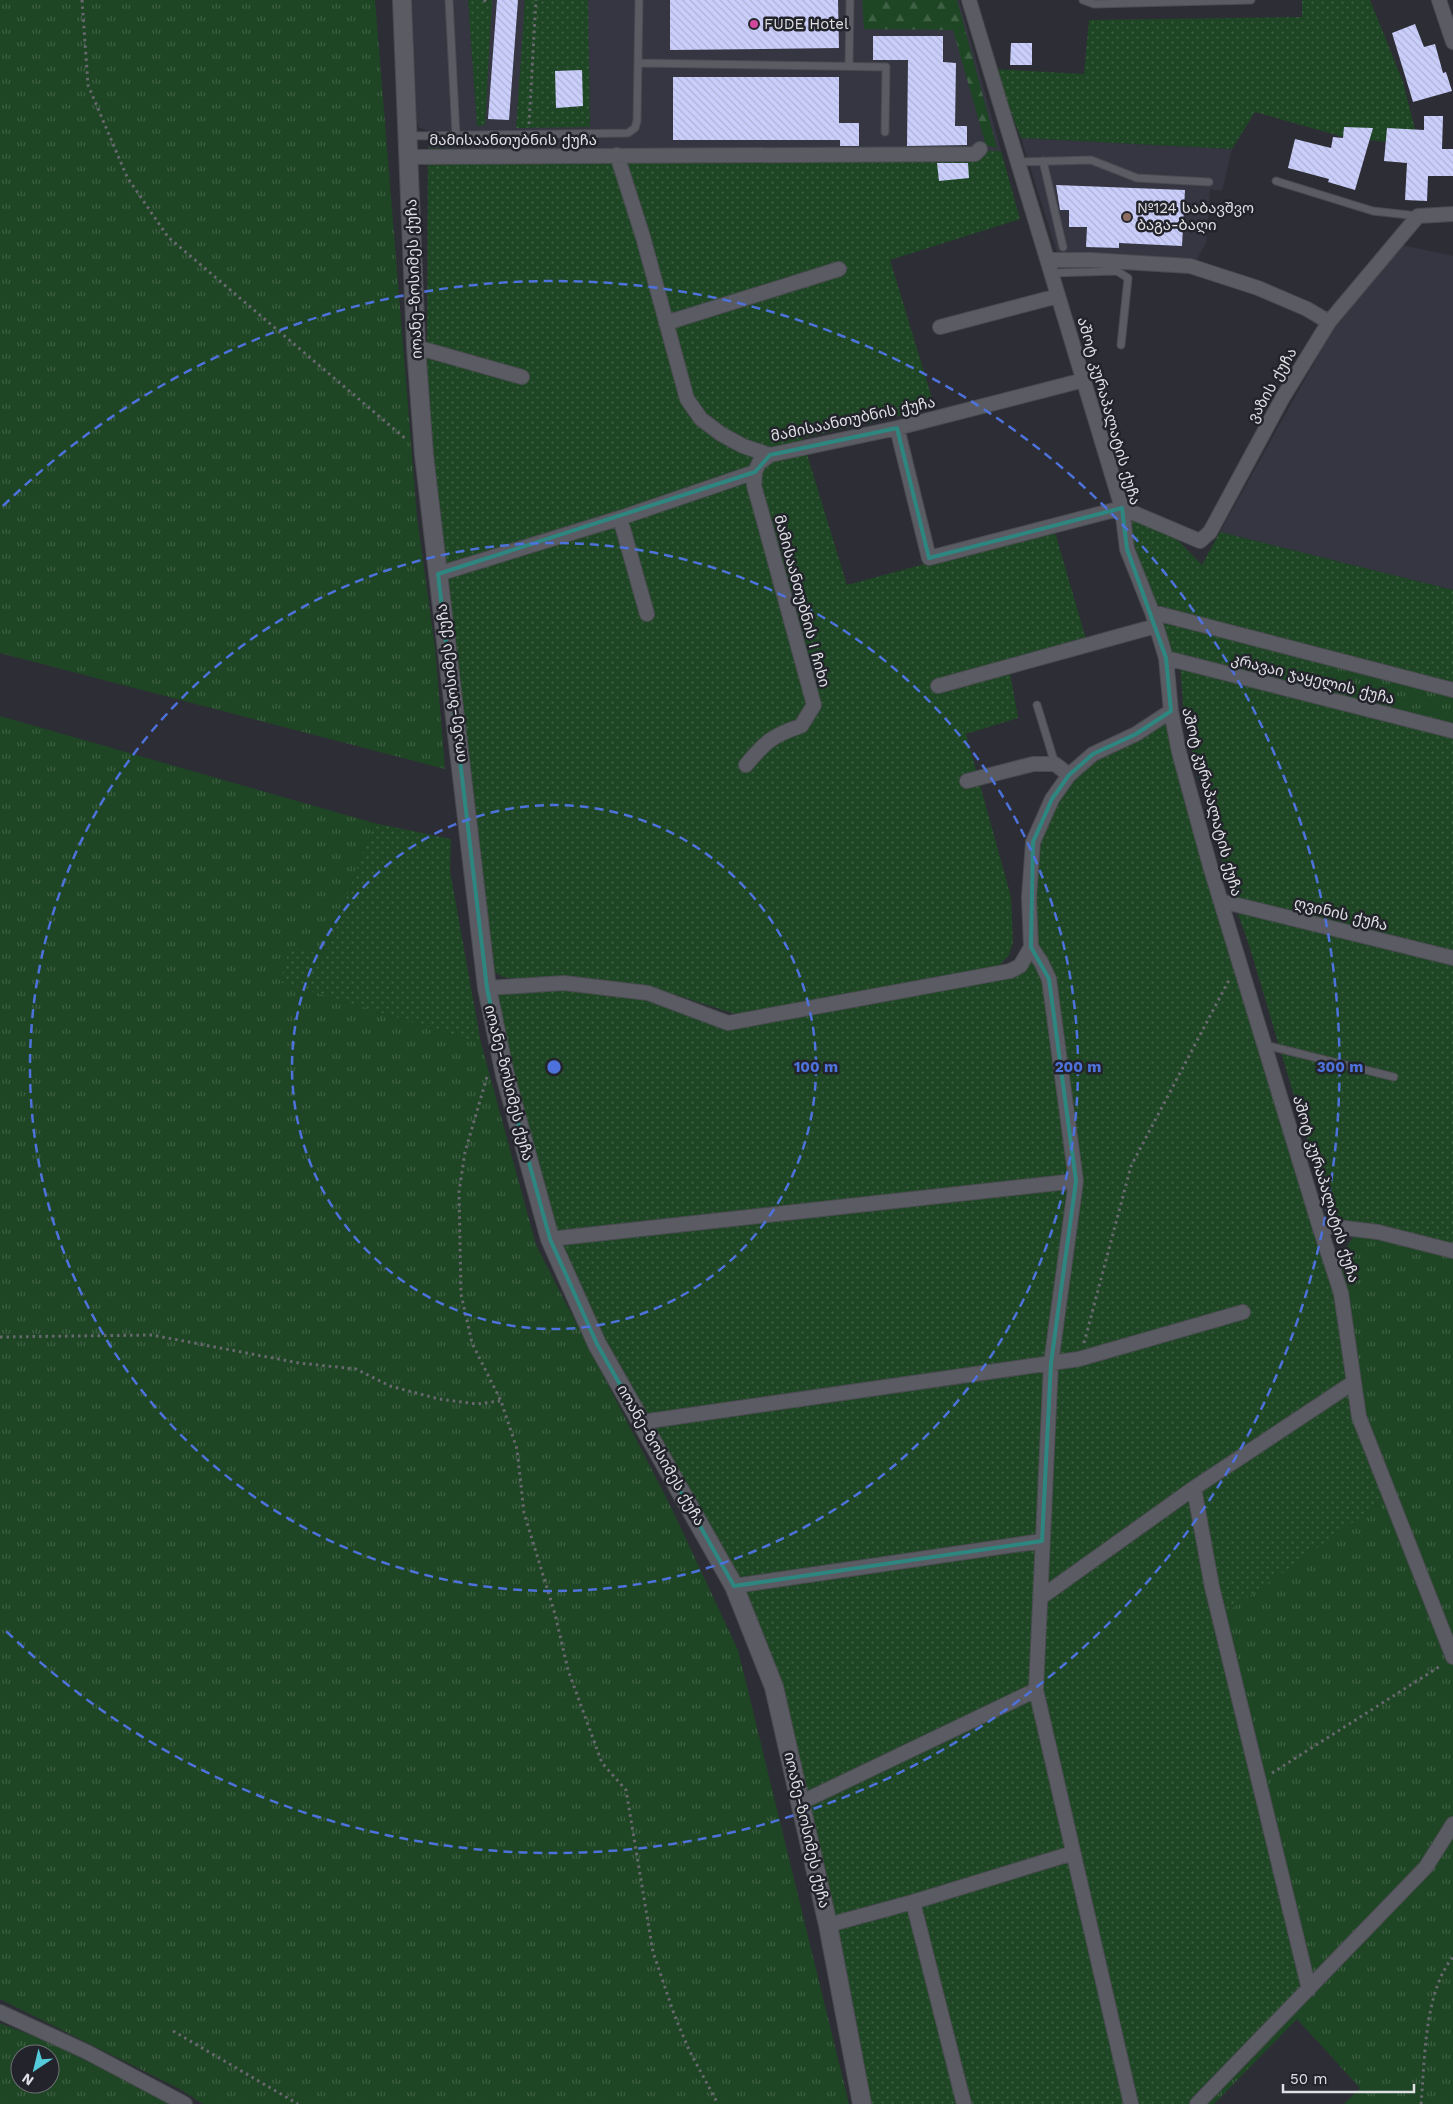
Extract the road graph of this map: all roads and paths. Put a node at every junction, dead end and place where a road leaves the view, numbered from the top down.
1 (82, 0) edge
2 (402, 0) edge
3 (449, 0) edge
4 (484, 0) edge
5 (536, 0) edge
6 (639, 0) edge
7 (850, 0) edge
8 (969, 0) edge
9 (1083, 0) edge
10 (1251, 0) edge
11 (1439, 0) edge
12 (488, 4) dead end
13 (1453, 42) edge
14 (638, 63) junction
15 (849, 66) junction
16 (885, 132) dead end
17 (529, 134) junction
18 (456, 135) junction
19 (408, 136) junction
20 (980, 149) dead end
21 (618, 156) junction
22 (409, 157) junction
23 (1043, 161) junction
24 (1018, 162) junction
25 (1276, 181) dead end
26 (1209, 182) dead end
27 (1453, 214) edge
28 (1418, 216) junction
29 (1063, 248) dead end
30 (1050, 267) junction
31 (839, 269) dead end
32 (1058, 296) junction
33 (1329, 322) junction
34 (666, 323) junction
35 (940, 327) dead end
36 (1121, 345) dead end
37 (416, 348) junction
38 (522, 377) dead end
39 (1084, 380) junction
40 (897, 428) junction
41 (424, 455) junction
42 (770, 455) junction
43 (754, 472) junction
44 (1122, 508) junction
45 (620, 518) junction
46 (438, 574) junction
47 (1152, 612) junction
48 (647, 614) dead end
49 (1156, 626) junction
50 (1166, 658) junction
51 (938, 686) dead end
52 (1453, 690) edge
53 (1037, 705) dead end
54 (1171, 711) junction
55 (1453, 731) edge
56 (1055, 764) junction
57 (746, 765) dead end
58 (1070, 775) junction
59 (967, 782) dead end
60 (1220, 901) junction
61 (1030, 947) junction
62 (1453, 958) edge
63 (1240, 960) junction
64 (487, 988) junction
65 (1265, 1045) junction
66 (487, 1075) dead end
67 (1394, 1078) dead end
68 (1076, 1181) junction
69 (1319, 1225) junction
70 (550, 1239) junction
71 (1453, 1252) edge
72 (1243, 1312) dead end
73 (0, 1337) edge
74 (1079, 1359) junction
75 (1051, 1363) junction
76 (1354, 1382) junction
77 (501, 1401) junction
78 (642, 1422) junction
79 (1194, 1488) junction
80 (1042, 1541) junction
81 (734, 1586) junction
82 (1040, 1598) junction
83 (1449, 1660) edge
84 (1036, 1690) junction
85 (1259, 1781) junction
86 (802, 1802) junction
87 (1453, 1824) edge
88 (1073, 1853) junction
89 (913, 1902) junction
90 (828, 1925) junction
91 (1453, 1957) edge
92 (1309, 1989) junction
93 (0, 2012) edge
94 (173, 2030) dead end
95 (185, 2104) edge
96 (298, 2104) edge
97 (718, 2104) edge
98 (862, 2104) edge
99 (964, 2104) edge
100 (1131, 2104) edge
101 (1197, 2104) edge
102 (1421, 2104) edge

1 - 41 path
2 - 19 street, იოანე-ზოსიმეს ქუჩა
3 - 18 lane
4 - 12 path
5 - 17 path
6 - 14 lane
7 - 15 lane
8 - 24 street, აშოტ კურაპალატის ქუჩა
9 - 10 lane
11 - 13 street
14 - 15 lane
14 - 17 lane
15 - 16 lane
17 - 18 lane
18 - 19 lane
19 - 22 street, იოანე-ზოსიმეს ქუჩა
20 - 21 street, მამისაანთუბნის ქუჩა
21 - 22 street, მამისაანთუბნის ქუჩა
21 - 34 street, მამისაანთუბნის ქუჩა
22 - 37 street, იოანე-ზოსიმეს ქუჩა
23 - 24 lane
23 - 26 lane
23 - 29 lane
24 - 30 street, აშოტ კურაპალატის ქუჩა
25 - 28 lane
27 - 28 street
28 - 33 street, ვაზის ქუჩა
30 - 32 street, აშოტ კურაპალატის ქუჩა
30 - 33 street
30 - 36 lane
31 - 34 street
32 - 35 street
32 - 39 street, აშოტ კურაპალატის ქუჩა
33 - 44 street, ვაზის ქუჩა
34 - 42 street, მამისაანთუბნის ქუჩა
37 - 38 street
37 - 41 street, იოანე-ზოსიმეს ქუჩა
39 - 40 street, მამისაანთუბნის ქუჩა
39 - 44 street, აშოტ კურაპალატის ქუჩა
40 - 42 street, მამისაანთუბნის ქუჩა
40 - 44 street
41 - 46 street, იოანე-ზოსიმეს ქუჩა
42 - 43 street
43 - 45 street
43 - 57 street, მამისაანთუბნის I ჩიხი
44 - 47 street, აშოტ კურაპალატის ქუჩა
45 - 46 street
45 - 48 street
46 - 64 street, იოანე-ზოსიმეს ქუჩა
47 - 49 street, აშოტ კურაპალატის ქუჩა
47 - 52 street
49 - 50 street, აშოტ კურაპალატის ქუჩა
49 - 51 street
50 - 54 street, აშოტ კურაპალატის ქუჩა
50 - 55 street, კრავაი ჯაყელის ქუჩა
53 - 56 lane
54 - 58 street
54 - 60 street, აშოტ კურაპალატის ქუჩა
56 - 58 street
56 - 59 street
58 - 61 street
60 - 62 street, ღვინის ქუჩა
60 - 63 street, აშოტ კურაპალატის ქუჩა
61 - 64 street
61 - 68 street
63 - 65 street, აშოტ კურაპალატის ქუჩა
63 - 74 path
64 - 70 street, იოანე-ზოსიმეს ქუჩა
65 - 67 lane
65 - 69 street, აშოტ კურაპალატის ქუჩა
66 - 77 path
68 - 70 street
68 - 75 street
69 - 71 street
69 - 76 street, აშოტ კურაპალატის ქუჩა
70 - 78 street, იოანე-ზოსიმეს ქუჩა
72 - 74 street
73 - 77 path
74 - 75 street
75 - 78 street
75 - 80 street
76 - 79 street
76 - 83 street, აშოტ კურაპალატის ქუჩა
77 - 97 path
78 - 81 street, იოანე-ზოსიმეს ქუჩა
79 - 82 street
79 - 85 street
80 - 81 street
80 - 82 street
81 - 86 street, იოანე-ზოსიმეს ქუჩა
82 - 84 street
83 - 85 path
84 - 86 street
84 - 88 street
85 - 92 street
86 - 90 street, იოანე-ზოსიმეს ქუჩა
87 - 92 street
88 - 89 street
88 - 100 street
89 - 90 street
89 - 99 street
90 - 98 street, იოანე-ზოსიმეს ქუჩა
91 - 102 path
92 - 101 street
93 - 95 street
94 - 96 path

